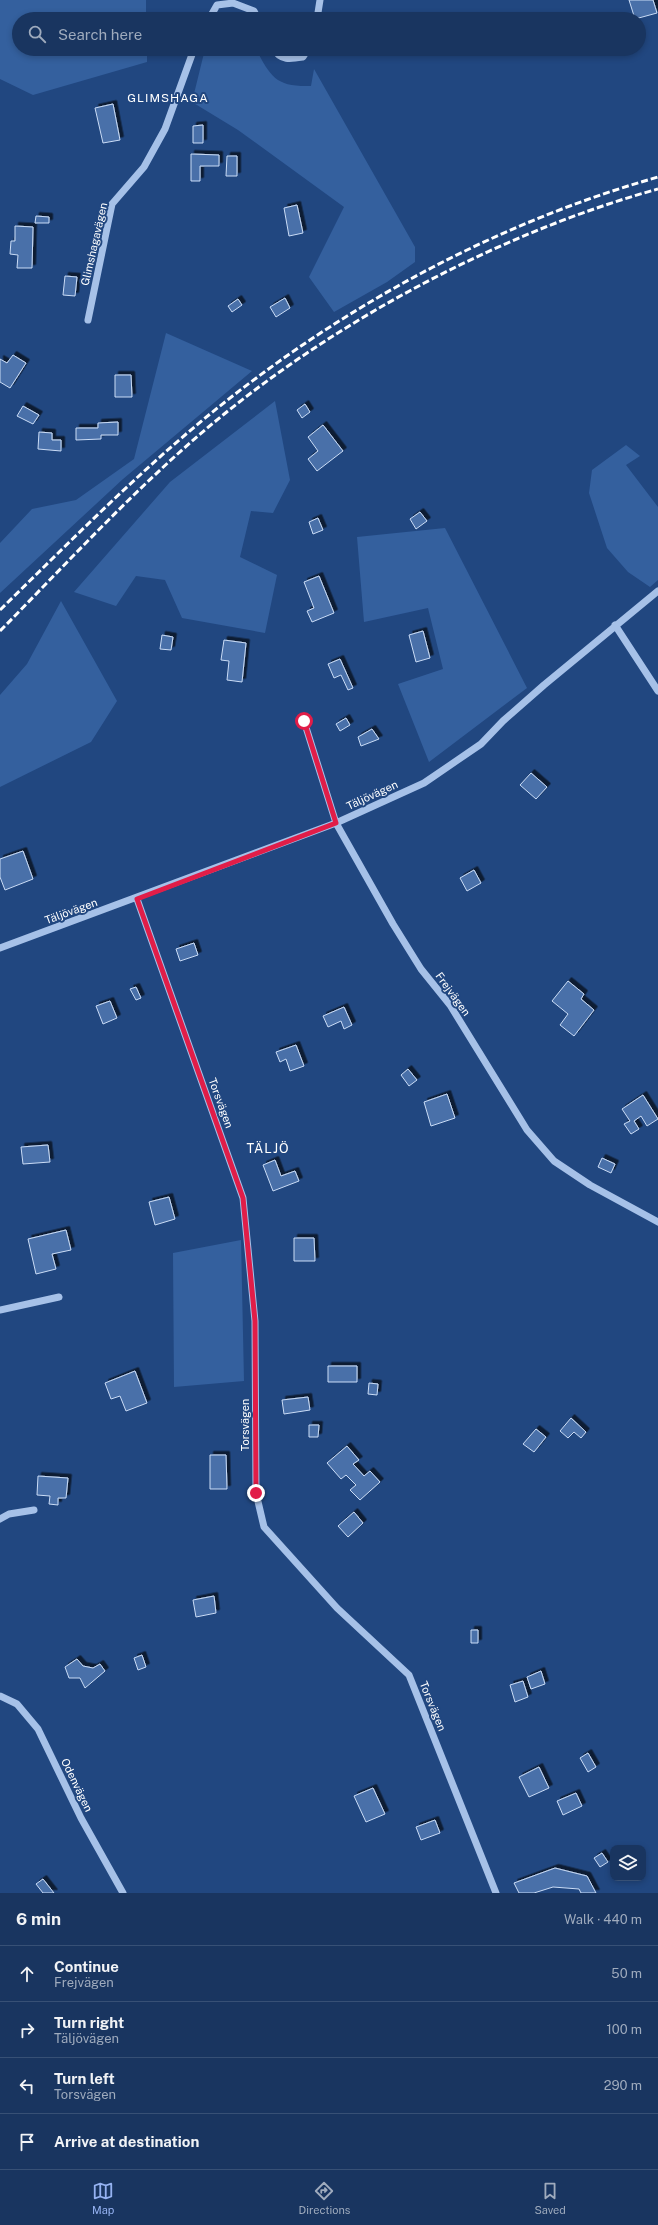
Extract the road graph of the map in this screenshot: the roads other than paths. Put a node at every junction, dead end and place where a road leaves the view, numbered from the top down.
1 (320, 0) edge
2 (213, 12) edge
3 (254, 12) edge
4 (318, 12) edge
5 (191, 56) edge
6 (280, 56) edge
7 (304, 56) edge
8 (88, 320) dead end
9 (658, 591) edge
10 (615, 625) junction
11 (658, 691) edge
12 (304, 721) dead end
13 (336, 823) junction
14 (137, 899) junction
15 (0, 948) edge
16 (658, 1222) edge
17 (59, 1297) dead end
18 (0, 1310) edge
19 (34, 1510) dead end
20 (0, 1519) edge
21 (0, 1696) edge
22 (123, 1893) edge
23 (496, 1893) edge

1 - 4 street
2 - 3 street
5 - 8 street, Glimshagavägen
6 - 7 street
9 - 10 street, Täljövägen
10 - 11 street
10 - 13 street, Täljövägen
12 - 13 street, Frejvägen
13 - 14 street, Täljövägen
13 - 16 street, Frejvägen
14 - 15 street, Täljövägen
14 - 23 street, Torsvägen
17 - 18 street
19 - 20 street
21 - 22 street, Odenvägen

